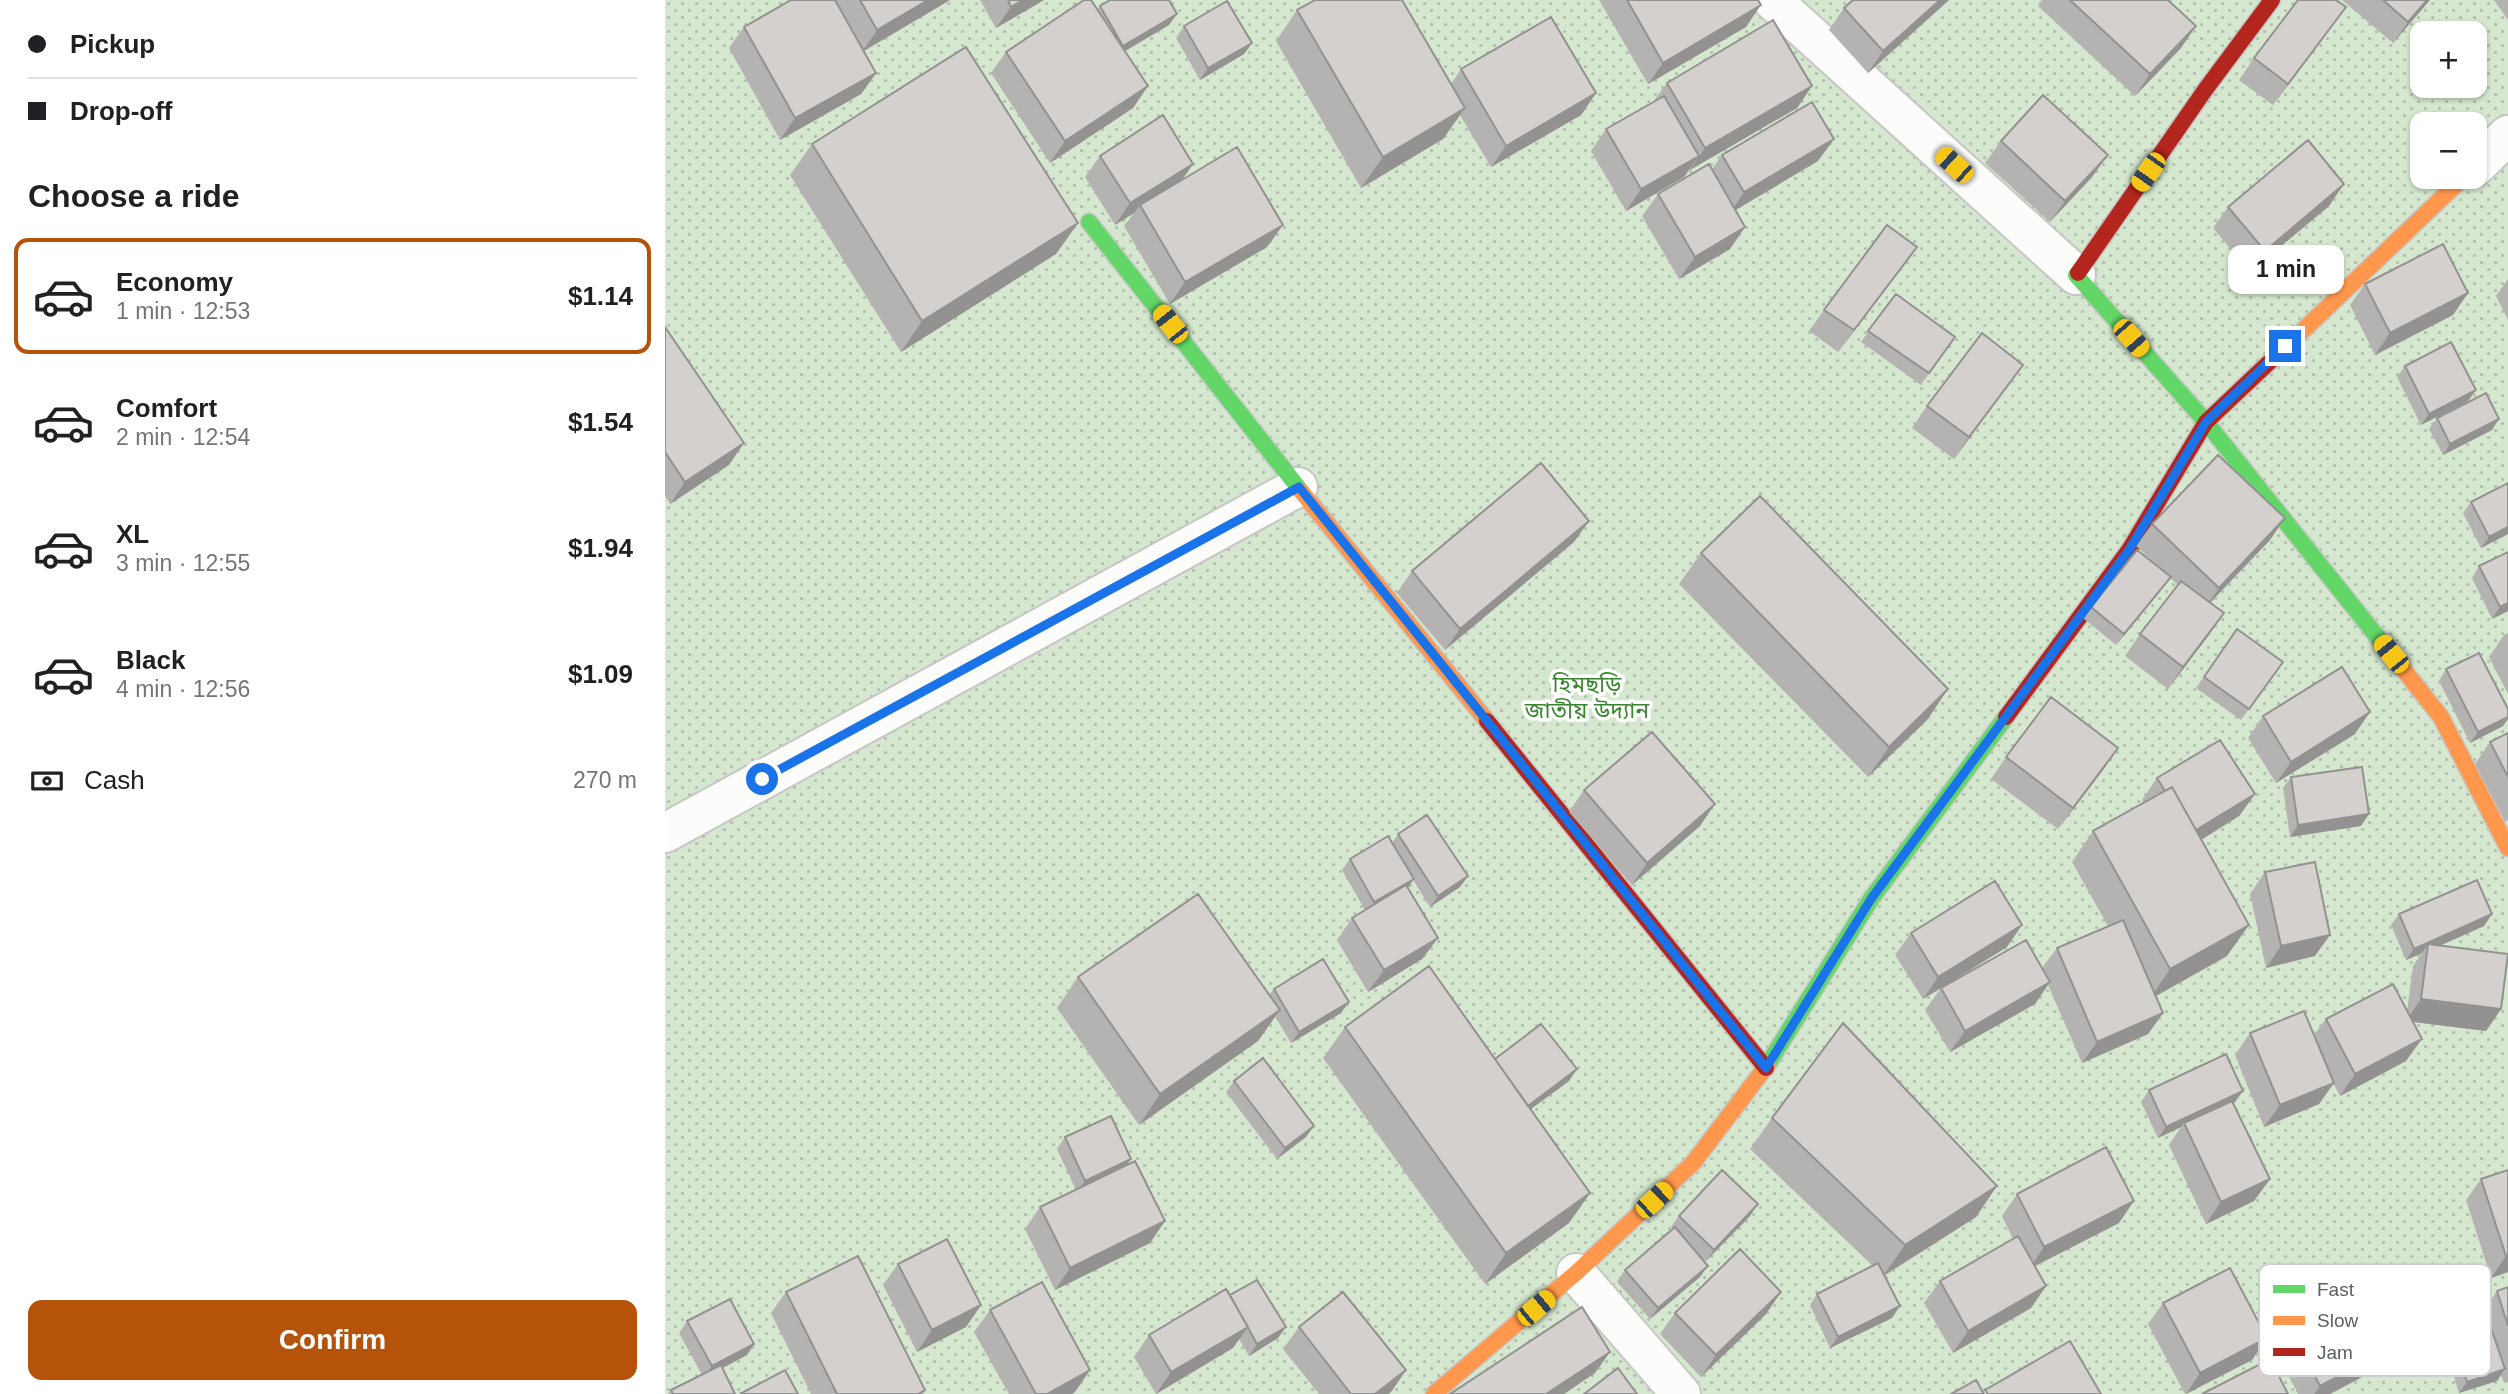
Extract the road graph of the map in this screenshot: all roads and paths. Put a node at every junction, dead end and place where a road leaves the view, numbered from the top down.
1 (1772, 0) edge
2 (2272, 0) edge
3 (2508, 135) edge
4 (2487, 155) edge
5 (2451, 189) edge
6 (1089, 222) dead end
7 (2076, 275) junction
8 (2206, 422) junction
9 (1299, 487) junction
10 (665, 833) edge
11 (2508, 848) edge
12 (1766, 1068) junction
13 (1576, 1273) junction
14 (1434, 1394) edge
15 (1681, 1394) edge

1 - 7 street
2 - 7 street
3 - 4 street
5 - 8 street
6 - 9 street
7 - 8 street
8 - 11 street
8 - 12 street
9 - 10 street
9 - 12 street
12 - 13 street
13 - 14 street
13 - 15 street

